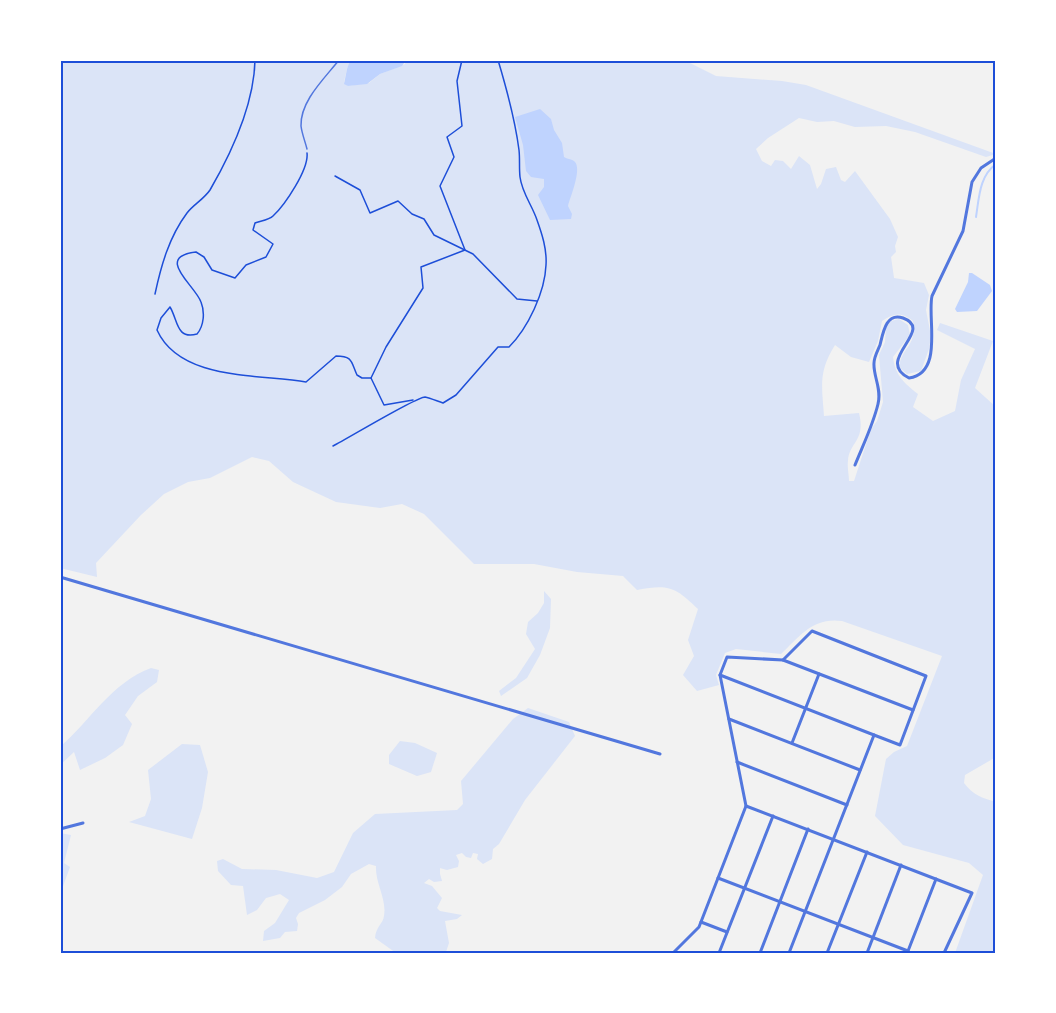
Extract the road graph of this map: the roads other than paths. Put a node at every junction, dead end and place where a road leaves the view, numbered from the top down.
1 (339, 60) edge
2 (307, 149) road end
3 (996, 158) edge
4 (855, 465) dead end
5 (60, 577) edge
6 (783, 660) junction
7 (819, 674) junction
8 (720, 675) junction
9 (806, 708) junction
10 (913, 710) junction
11 (729, 718) junction
12 (874, 735) junction
13 (792, 743) junction
14 (660, 754) dead end
15 (737, 762) junction
16 (860, 770) junction
17 (847, 805) junction
18 (746, 806) junction
19 (773, 816) junction
20 (83, 823) dead end
21 (60, 829) edge
22 (808, 829) junction
23 (833, 839) junction
24 (867, 852) junction
25 (901, 865) junction
26 (718, 878) junction
27 (936, 879) junction
28 (745, 888) junction
29 (780, 902) junction
30 (806, 912) junction
31 (701, 922) junction
32 (838, 924) junction
33 (728, 932) junction
34 (873, 938) junction
35 (907, 952) edge
36 (673, 953) edge
37 (719, 953) edge
38 (760, 953) edge
39 (789, 953) edge
40 (827, 953) edge
41 (867, 953) edge
42 (945, 953) edge

1 - 2 lane
3 - 4 street
5 - 14 street
6 - 7 street
6 - 8 street
6 - 10 street
7 - 9 street
7 - 10 street
8 - 9 street
8 - 11 street
9 - 12 street
9 - 13 street
10 - 12 street
11 - 13 street
11 - 15 street
12 - 16 street
13 - 16 street
15 - 17 street
15 - 18 street
16 - 17 street
17 - 23 street
18 - 19 street
18 - 26 street
19 - 22 street
19 - 28 street
20 - 21 street
22 - 23 street
22 - 29 street
23 - 24 street
23 - 30 street
24 - 25 street
24 - 32 street
25 - 27 street
25 - 34 street
26 - 28 street
26 - 31 street
27 - 35 street
27 - 42 street
28 - 29 street
28 - 33 street
29 - 30 street
29 - 38 street
30 - 32 street
30 - 39 street
31 - 33 street
31 - 36 street
32 - 34 street
32 - 40 street
33 - 37 street
34 - 35 street
34 - 41 street

